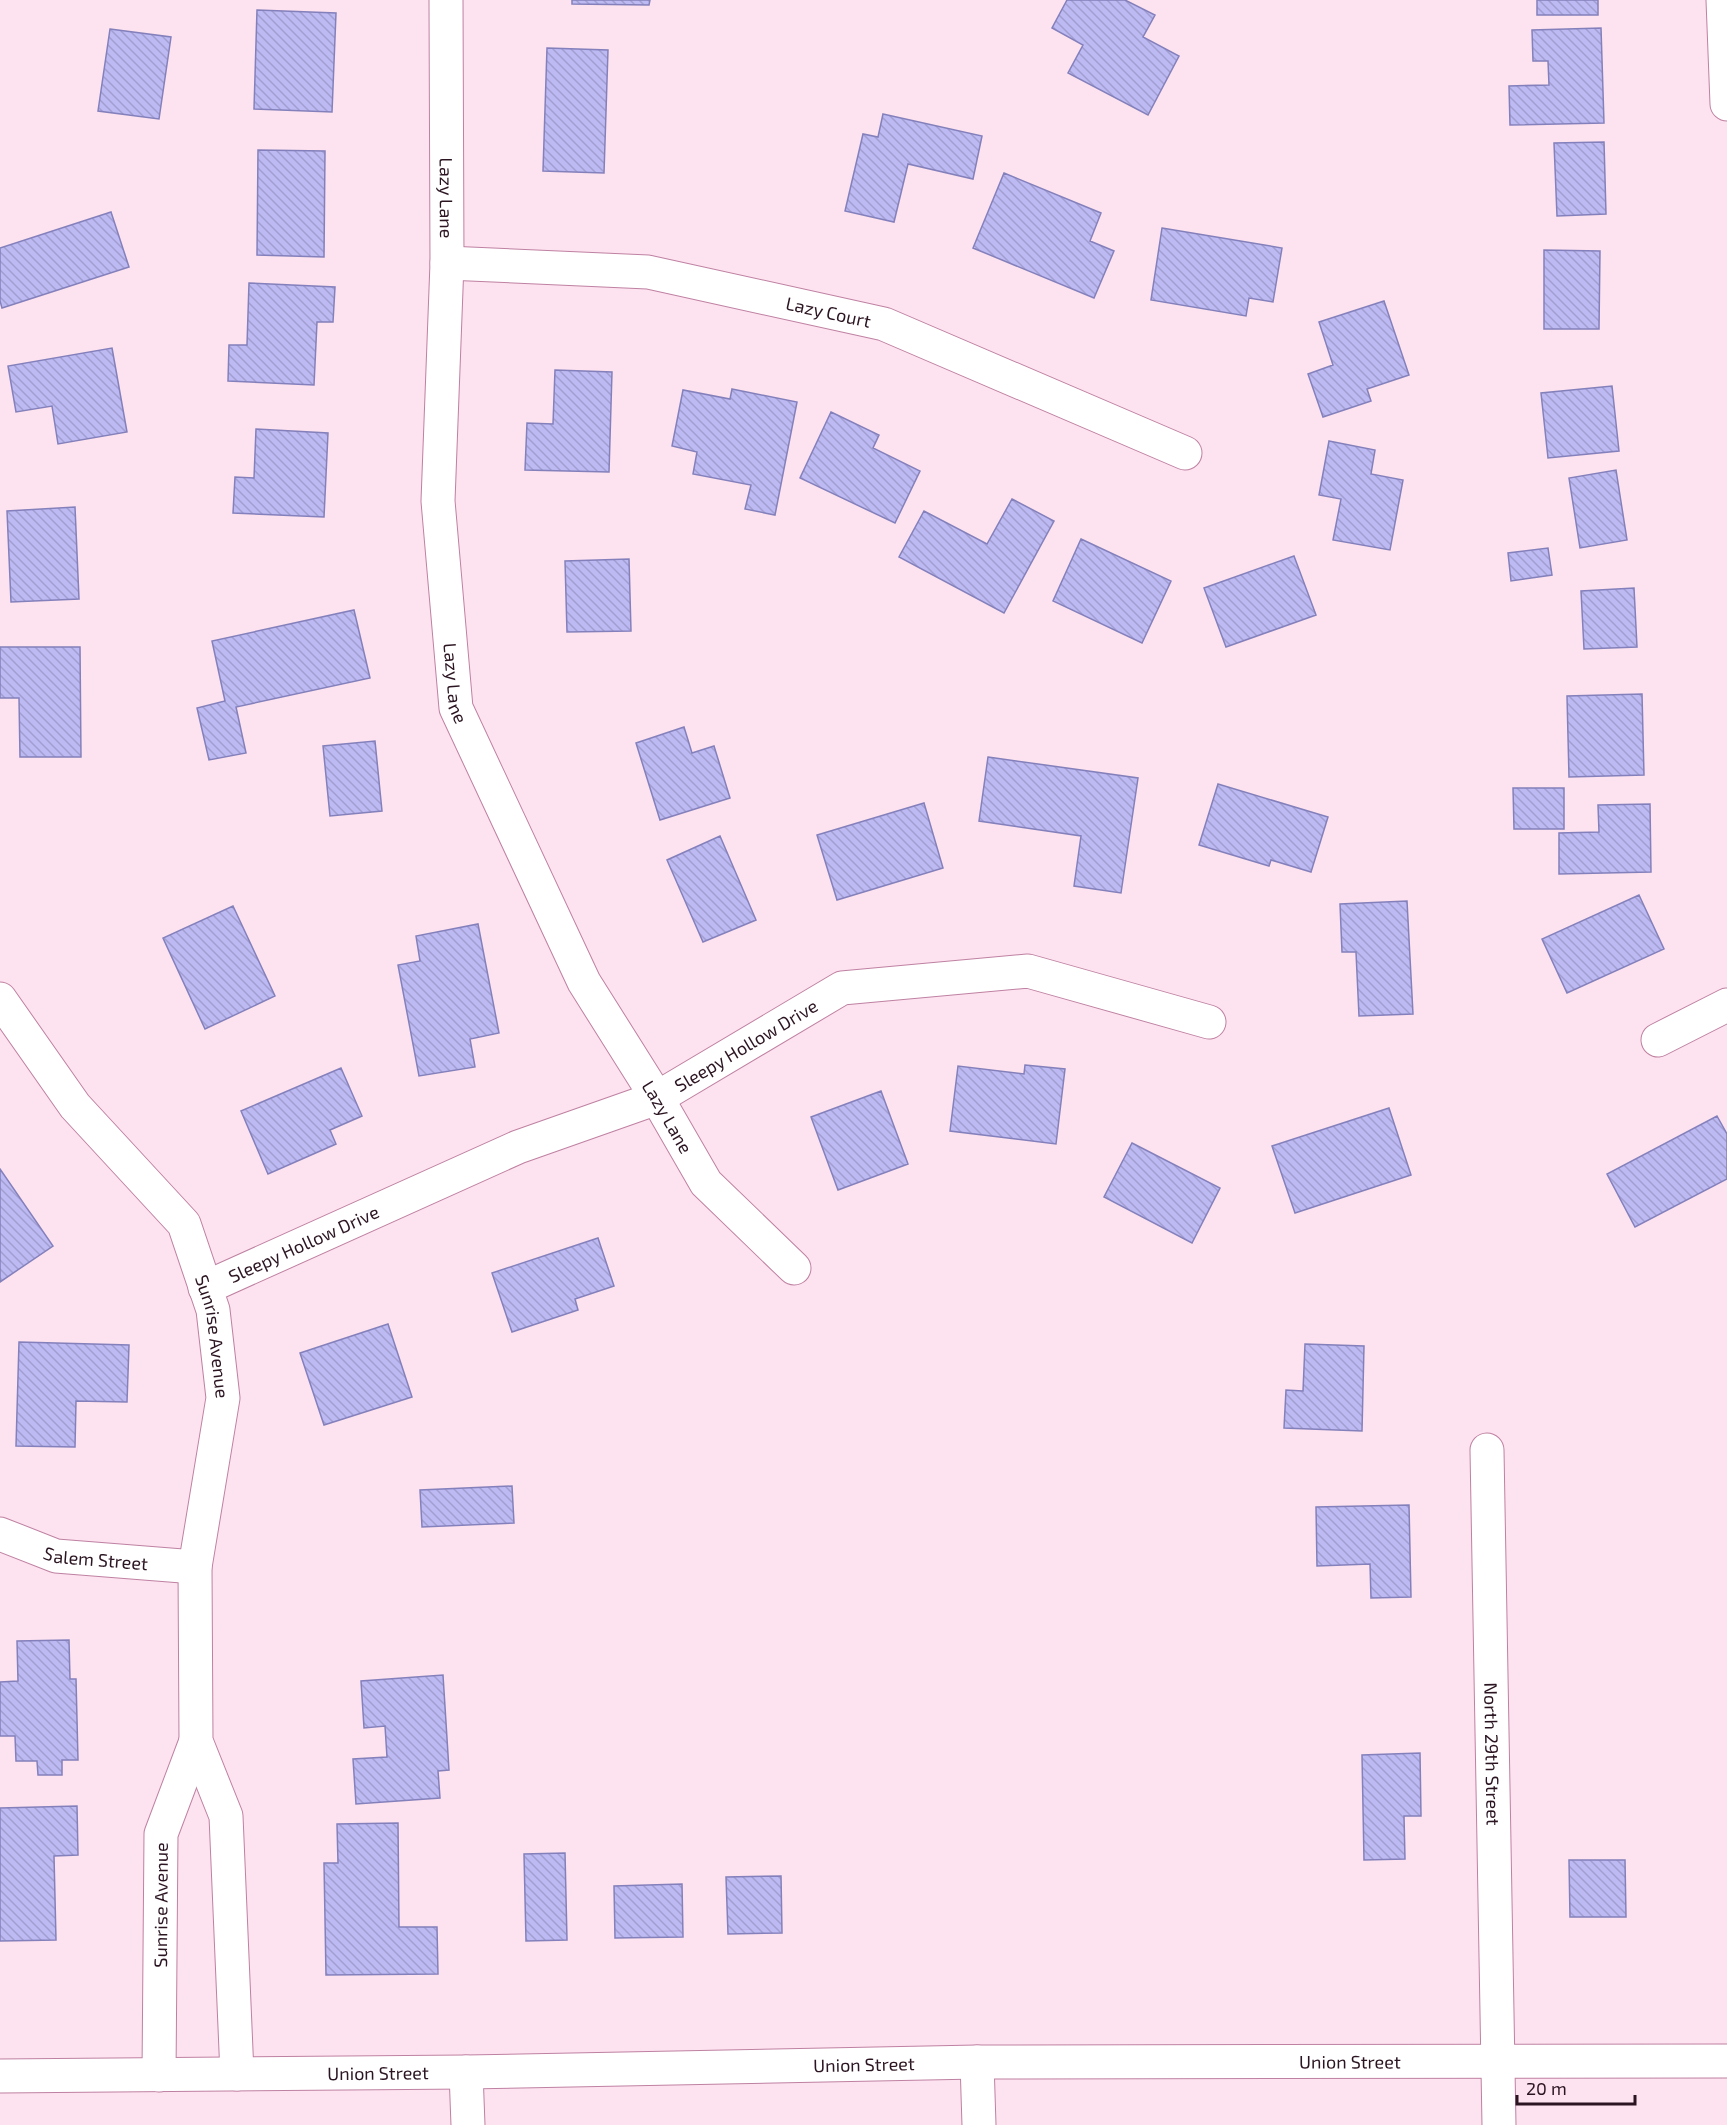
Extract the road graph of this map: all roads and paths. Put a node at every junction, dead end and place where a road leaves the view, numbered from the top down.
1 (446, 0) edge
2 (1723, 0) edge
3 (1727, 104) edge
4 (447, 263) junction
5 (1185, 453) dead end
6 (0, 999) edge
7 (1727, 1005) edge
8 (1209, 1022) dead end
9 (1658, 1040) dead end
10 (657, 1098) junction
11 (794, 1268) dead end
12 (205, 1288) junction
13 (1486, 1450) dead end
14 (0, 1534) edge
15 (195, 1567) junction
16 (196, 1742) junction
17 (1497, 2060) junction
18 (1727, 2061) edge
19 (977, 2062) junction
20 (466, 2072) junction
21 (237, 2074) junction
22 (159, 2075) junction
23 (0, 2076) edge
24 (468, 2125) edge
25 (979, 2125) edge
26 (1499, 2125) edge

1 - 4 street, Lazy Lane
2 - 3 street
4 - 5 street, Lazy Court
4 - 10 street, Lazy Lane
6 - 12 street, Sunrise Avenue
7 - 9 street
8 - 10 street, Sleepy Hollow Drive
10 - 11 street, Lazy Lane
10 - 12 street, Sleepy Hollow Drive
12 - 15 street, Sunrise Avenue
13 - 17 street, North 29th Street
14 - 15 street, Salem Street
15 - 16 street, Sunrise Avenue
16 - 21 street, Sunrise Avenue
16 - 22 street, Sunrise Avenue
17 - 18 street, Union Street
17 - 19 street, Union Street
17 - 26 street, North 29th Street
19 - 20 street, Union Street
19 - 25 street
20 - 21 street, Union Street
20 - 24 street
21 - 22 street, Union Street
22 - 23 street, Union Street

